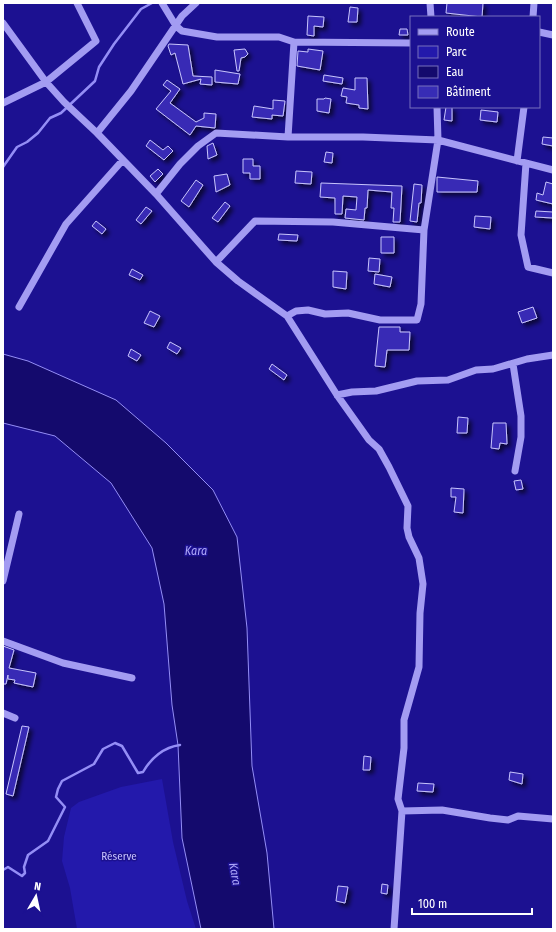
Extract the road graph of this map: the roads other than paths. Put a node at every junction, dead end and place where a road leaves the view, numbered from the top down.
1 (77, 3) edge
2 (162, 3) edge
3 (196, 3) edge
4 (430, 3) edge
5 (534, 3) edge
6 (431, 16) edge
7 (533, 16) edge
8 (3, 23) edge
9 (176, 26) junction
10 (540, 32) edge
11 (553, 35) edge
12 (294, 42) junction
13 (410, 42) edge
14 (46, 82) junction
15 (3, 103) edge
16 (437, 108) edge
17 (524, 108) edge
18 (96, 133) junction
19 (288, 137) junction
20 (438, 140) junction
21 (122, 161) junction
22 (516, 161) junction
23 (526, 163) junction
24 (553, 170) edge
25 (156, 194) junction
26 (424, 230) junction
27 (216, 262) junction
28 (553, 273) edge
29 (19, 307) dead end
30 (287, 316) junction
31 (553, 355) edge
32 (513, 364) junction
33 (337, 395) junction
34 (515, 471) dead end
35 (19, 514) dead end
36 (3, 581) edge
37 (3, 641) edge
38 (132, 678) dead end
39 (3, 713) edge
40 (15, 718) dead end
41 (402, 811) junction
42 (553, 819) edge
43 (394, 929) edge

1 - 14 street
2 - 9 street
3 - 9 street
4 - 6 street
5 - 7 street
8 - 14 street
9 - 12 street
9 - 18 street
10 - 11 street
12 - 13 street
12 - 19 street
14 - 15 street
14 - 18 street
16 - 20 street
17 - 22 street
18 - 21 street
19 - 20 street
19 - 25 street
20 - 22 street
20 - 26 street
21 - 25 street
21 - 29 street
22 - 23 street
23 - 24 street
23 - 28 street
25 - 27 street
26 - 27 street
26 - 30 street
27 - 30 street
30 - 33 street
31 - 32 street
32 - 33 street
32 - 34 street
33 - 41 street
35 - 36 street
37 - 38 street
39 - 40 street
41 - 42 street
41 - 43 street

